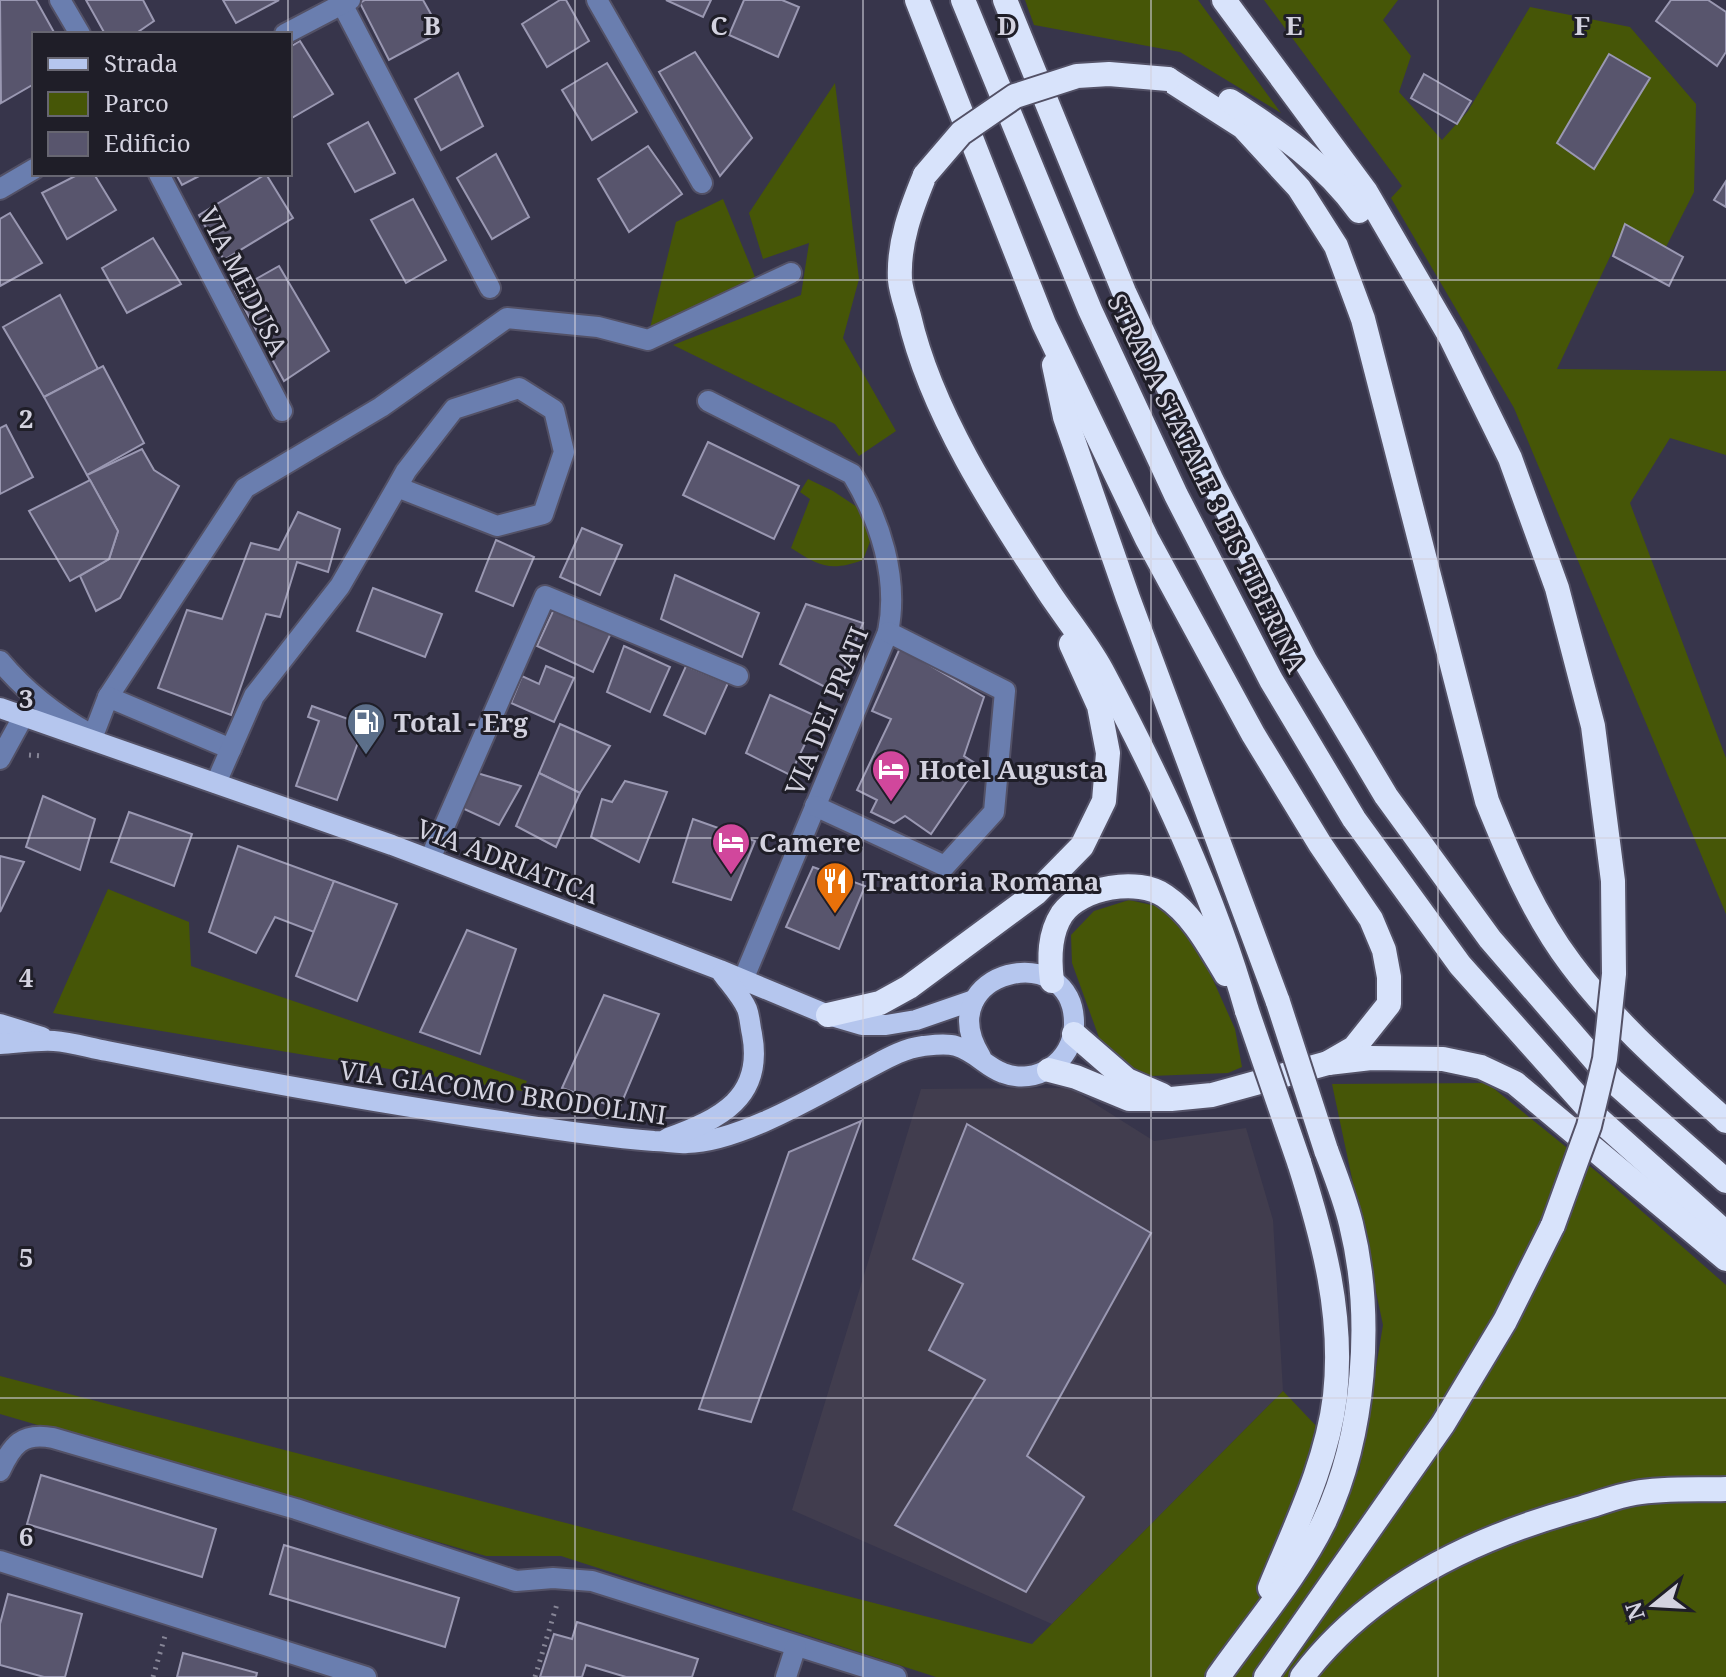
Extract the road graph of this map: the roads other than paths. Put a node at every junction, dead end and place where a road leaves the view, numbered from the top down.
1 (60, 0) edge
2 (597, 0) edge
3 (917, 0) edge
4 (963, 0) edge
5 (1005, 0) edge
6 (1224, 0) edge
7 (344, 1) edge
8 (79, 32) edge
9 (289, 32) edge
10 (1168, 79) junction
11 (32, 170) edge
12 (160, 176) edge
13 (702, 183) dead end
14 (0, 189) edge
15 (791, 273) dead end
16 (490, 288) dead end
17 (1044, 324) junction
18 (1451, 338) junction
19 (708, 401) dead end
20 (282, 411) dead end
21 (397, 487) junction
22 (1048, 591) junction
23 (888, 632) junction
24 (0, 661) edge
25 (738, 676) dead end
26 (108, 697) junction
27 (0, 708) edge
28 (23, 717) junction
29 (93, 736) junction
30 (231, 749) junction
31 (125, 754) junction
32 (0, 759) edge
33 (216, 783) junction
34 (815, 806) junction
35 (430, 859) junction
36 (720, 970) junction
37 (743, 980) junction
38 (1052, 981) junction
39 (974, 1000) junction
40 (1247, 1011) junction
41 (828, 1015) junction
42 (0, 1024) edge
43 (1074, 1034) junction
44 (54, 1041) junction
45 (0, 1044) edge
46 (981, 1057) junction
47 (1328, 1063) junction
48 (1049, 1070) junction
49 (1171, 1099) junction
50 (1726, 1121) edge
51 (659, 1141) junction
52 (1726, 1181) edge
53 (1726, 1233) edge
54 (1726, 1259) edge
55 (0, 1471) edge
56 (1726, 1489) edge
57 (0, 1561) edge
58 (1255, 1623) junction
59 (796, 1646) junction
60 (366, 1677) edge
61 (786, 1677) edge
62 (896, 1677) edge
63 (1218, 1677) edge
64 (1266, 1677) edge
65 (1302, 1677) edge

1 - 8 street
2 - 13 street
3 - 17 highway
4 - 53 highway, STRADA STATALE 3 BIS TIBERINA
5 - 52 highway, STRADA STATALE 3 BIS TIBERINA
6 - 18 highway
7 - 9 street
7 - 16 street
10 - 18 highway
10 - 22 highway, bridge
10 - 50 highway
11 - 14 street
12 - 20 street, VIA MEDUSA
15 - 26 street
17 - 47 highway
17 - 58 highway, bridge
18 - 64 highway, bridge
19 - 23 street, VIA DEI PRATI
21 - 21 street
21 - 30 street
22 - 40 highway
22 - 41 highway
23 - 34 street, VIA DEI PRATI
23 - 34 street
24 - 29 street
25 - 35 street
26 - 29 street
26 - 30 street
27 - 28 main road, VIA ADRIATICA
28 - 31 main road, VIA ADRIATICA
28 - 32 street
29 - 31 street
30 - 33 street
31 - 33 main road, VIA ADRIATICA
33 - 35 main road, VIA ADRIATICA
34 - 37 street, VIA DEI PRATI
35 - 36 main road, VIA ADRIATICA
36 - 37 main road, VIA ADRIATICA
36 - 51 main road
37 - 41 main road, VIA ADRIATICA
38 - 39 main road
38 - 40 highway
38 - 43 main road
39 - 41 main road, VIA ADRIATICA
39 - 46 main road
40 - 58 highway, bridge
42 - 44 main road
43 - 48 main road
43 - 49 highway
44 - 45 main road, VIA GIACOMO BRODOLINI
44 - 51 main road, VIA GIACOMO BRODOLINI
46 - 48 main road
46 - 51 main road, VIA GIACOMO BRODOLINI
47 - 49 highway
47 - 54 highway
48 - 49 highway
55 - 59 street
56 - 65 highway
57 - 60 street
58 - 63 highway
59 - 61 street
59 - 62 street

